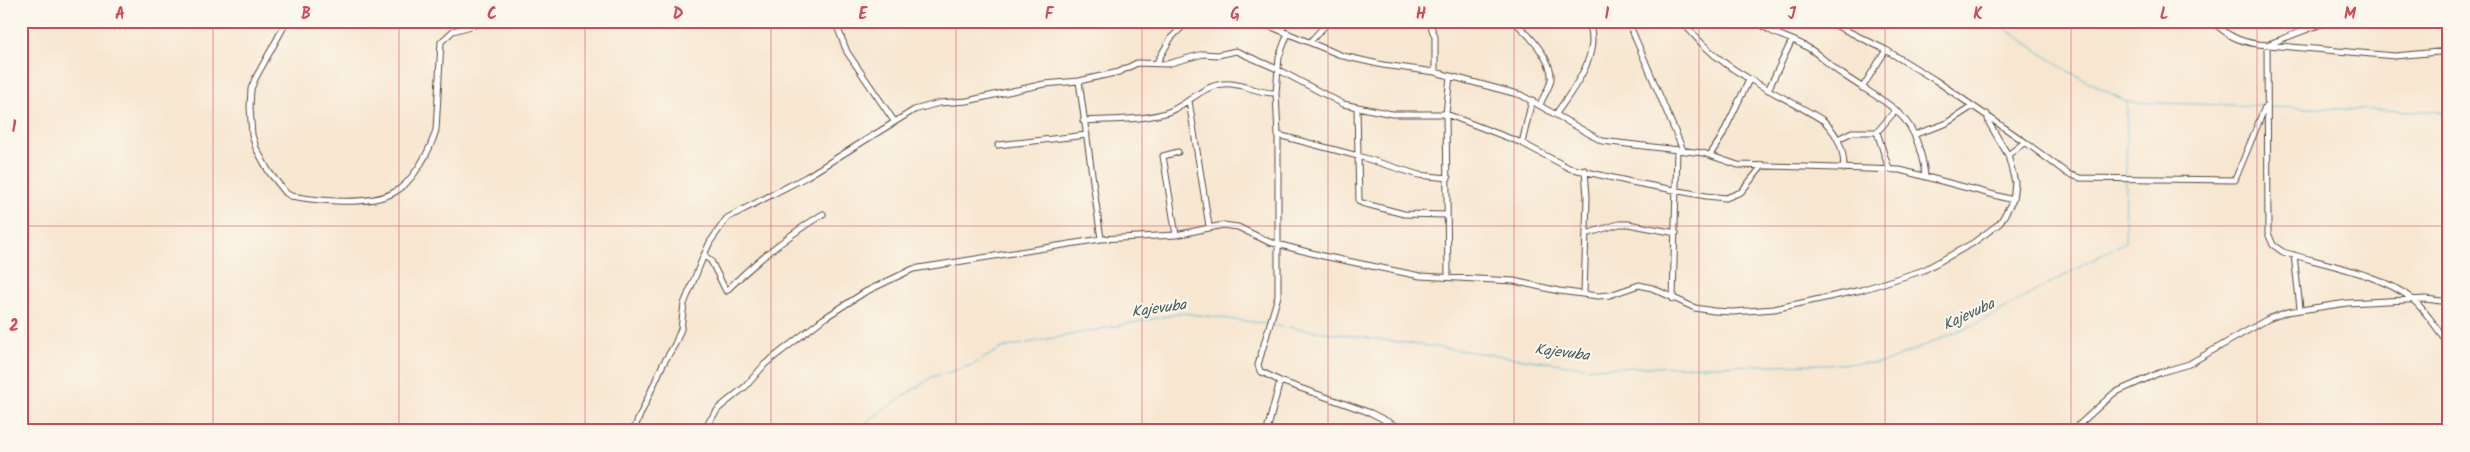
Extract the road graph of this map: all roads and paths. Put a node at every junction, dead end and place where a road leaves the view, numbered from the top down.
1 (287, 21) edge
2 (489, 21) edge
3 (835, 21) edge
4 (1188, 21) edge
5 (1257, 21) edge
6 (1284, 21) edge
7 (1329, 21) edge
8 (1429, 21) edge
9 (1513, 21) edge
10 (1588, 21) edge
11 (1628, 21) edge
12 (1683, 21) edge
13 (1694, 21) edge
14 (1758, 21) edge
15 (1827, 21) edge
16 (2212, 21) edge
17 (2330, 21) edge
18 (2447, 21) edge
19 (1689, 30) junction
20 (1285, 32) junction
21 (1792, 40) junction
22 (1310, 42) junction
23 (2267, 45) junction
24 (1886, 50) junction
25 (2447, 51) edge
26 (1158, 62) junction
27 (1279, 70) junction
28 (1435, 72) junction
29 (1450, 76) junction
30 (1749, 80) junction
31 (1078, 81) junction
32 (1862, 88) junction
33 (1768, 90) junction
34 (1276, 93) junction
35 (1189, 100) junction
36 (1532, 100) junction
37 (2266, 104) junction
38 (1540, 105) junction
39 (1973, 106) junction
40 (1357, 108) junction
41 (1896, 110) junction
42 (1446, 114) junction
43 (1556, 114) junction
44 (1987, 114) junction
45 (894, 121) junction
46 (1083, 121) junction
47 (1876, 132) junction
48 (1916, 134) junction
49 (1278, 135) junction
50 (1087, 136) junction
51 (1838, 139) junction
52 (2025, 142) junction
53 (1522, 143) junction
54 (998, 145) dead end
55 (1680, 149) junction
56 (1178, 152) dead end
57 (1710, 155) junction
58 (2008, 155) junction
59 (1358, 156) junction
60 (1763, 166) junction
61 (1844, 169) junction
62 (1889, 169) junction
63 (1585, 170) junction
64 (1925, 175) junction
65 (1448, 178) junction
66 (1676, 191) junction
67 (2013, 200) junction
68 (823, 214) dead end
69 (1446, 215) junction
70 (1209, 226) junction
71 (1586, 234) junction
72 (1676, 234) junction
73 (1176, 235) junction
74 (1101, 240) junction
75 (1278, 244) junction
76 (704, 255) junction
77 (2294, 256) junction
78 (1448, 277) junction
79 (1584, 294) junction
80 (1673, 299) junction
81 (2413, 300) junction
82 (2449, 302) edge
83 (2300, 308) junction
84 (2449, 344) edge
85 (1280, 381) junction
86 (632, 431) edge
87 (702, 431) edge
88 (1267, 431) edge
89 (1406, 431) edge
90 (2072, 431) edge

1 - 2 street
3 - 45 street
4 - 26 street
5 - 20 street
6 - 20 street
7 - 22 street
8 - 28 street
9 - 38 street
10 - 43 street
11 - 55 street
12 - 19 street
13 - 19 street
14 - 21 street
15 - 24 street
16 - 23 street
17 - 23 street
18 - 25 street
19 - 30 street
20 - 22 street
20 - 27 street
21 - 32 street
21 - 33 street
22 - 28 street
23 - 25 street
23 - 37 street
24 - 32 street
24 - 39 street
26 - 27 street
26 - 31 street
27 - 34 street
27 - 40 street
28 - 29 street
29 - 36 street
29 - 42 street
30 - 33 street
30 - 57 street
31 - 45 street
31 - 46 street
32 - 41 street
33 - 51 street
34 - 35 street
34 - 49 street
35 - 46 street
35 - 70 street
36 - 38 street
36 - 53 street
37 - 52 street
37 - 77 street
38 - 43 street
39 - 44 street
39 - 48 street
40 - 42 street
40 - 59 street
41 - 47 street
41 - 48 street
42 - 53 street
42 - 65 street
43 - 55 street
44 - 52 street
44 - 58 street
45 - 76 street
46 - 50 street
47 - 51 street
47 - 62 street
48 - 64 street
49 - 59 street
49 - 75 street
50 - 54 street
50 - 74 street
51 - 61 street
52 - 58 street
53 - 63 street
55 - 57 street
55 - 66 street
56 - 73 street
57 - 60 street
58 - 67 street
59 - 65 street
59 - 69 street
60 - 61 street
60 - 66 street
61 - 62 street
62 - 64 street
63 - 66 street
63 - 71 street
64 - 67 street
65 - 69 street
66 - 72 street
67 - 80 street
68 - 76 street
69 - 78 street
70 - 73 street
70 - 75 street
71 - 72 street
71 - 79 street
72 - 80 street
73 - 74 street
74 - 87 street
75 - 78 street
75 - 85 street
76 - 86 street
77 - 81 street
77 - 83 street
78 - 79 street
79 - 80 street
81 - 82 street
81 - 83 street
81 - 84 street
83 - 90 street
85 - 88 street
85 - 89 street

